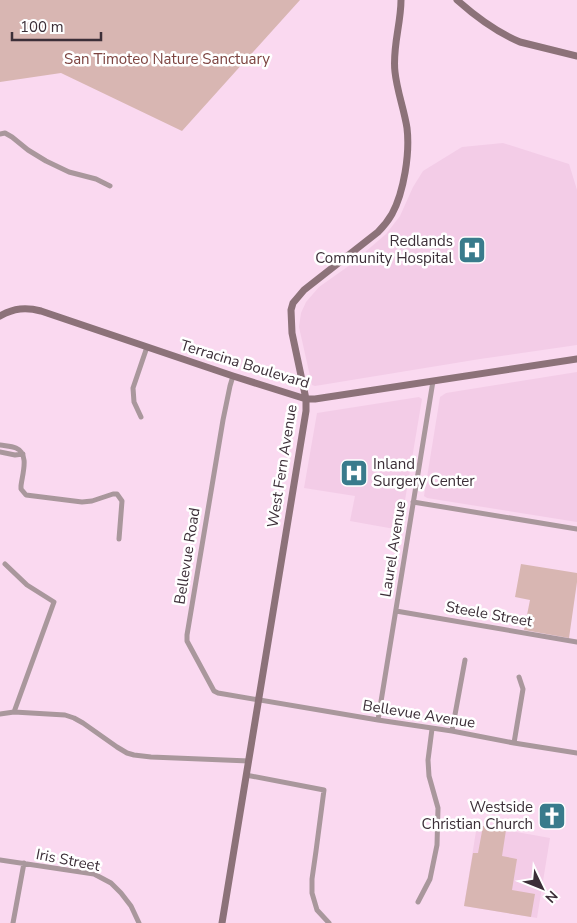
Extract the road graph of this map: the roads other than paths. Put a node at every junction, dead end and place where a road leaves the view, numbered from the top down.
1 (401, 0) edge
2 (456, 0) edge
3 (577, 56) edge
4 (0, 134) edge
5 (110, 186) dead end
6 (0, 316) edge
7 (147, 347) junction
8 (577, 358) edge
9 (233, 376) junction
10 (433, 381) junction
11 (306, 399) junction
12 (141, 417) dead end
13 (0, 445) edge
14 (0, 452) edge
15 (23, 454) junction
16 (413, 502) junction
17 (577, 528) edge
18 (119, 539) dead end
19 (4, 564) dead end
20 (396, 611) junction
21 (577, 642) edge
22 (464, 660) dead end
23 (519, 677) dead end
24 (258, 700) junction
25 (14, 712) junction
26 (0, 714) edge
27 (378, 720) junction
28 (432, 729) junction
29 (452, 731) junction
30 (514, 743) junction
31 (577, 753) edge
32 (248, 761) junction
33 (246, 776) junction
34 (0, 860) edge
35 (24, 863) junction
36 (418, 902) dead end
37 (13, 923) edge
38 (139, 923) edge
39 (222, 923) edge
40 (329, 923) edge

1 - 11 main road, West Fern Avenue
2 - 3 main road
4 - 5 street
6 - 7 main road, Terracina Boulevard
7 - 9 main road, Terracina Boulevard
7 - 12 street
8 - 10 main road, Terracina Boulevard
9 - 11 main road, Terracina Boulevard
9 - 24 street, Bellevue Road
10 - 11 main road, Terracina Boulevard
10 - 16 street, Laurel Avenue
11 - 24 main road, West Fern Avenue
13 - 15 street
14 - 15 street
15 - 18 street
16 - 17 street
16 - 20 street, Laurel Avenue
19 - 25 street
20 - 21 street, Steele Street
20 - 27 street, Laurel Avenue
22 - 29 street
23 - 30 street
24 - 27 street, Bellevue Avenue
24 - 32 main road, West Fern Avenue
25 - 26 street
25 - 32 street
27 - 28 street, Bellevue Avenue
28 - 29 street, Bellevue Avenue
28 - 36 street
29 - 30 street, Bellevue Avenue
30 - 31 street, Bellevue Avenue
32 - 33 main road, West Fern Avenue
33 - 39 main road, West Fern Avenue
33 - 40 street
34 - 35 street, Iris Street
35 - 37 street
35 - 38 street, Iris Street

